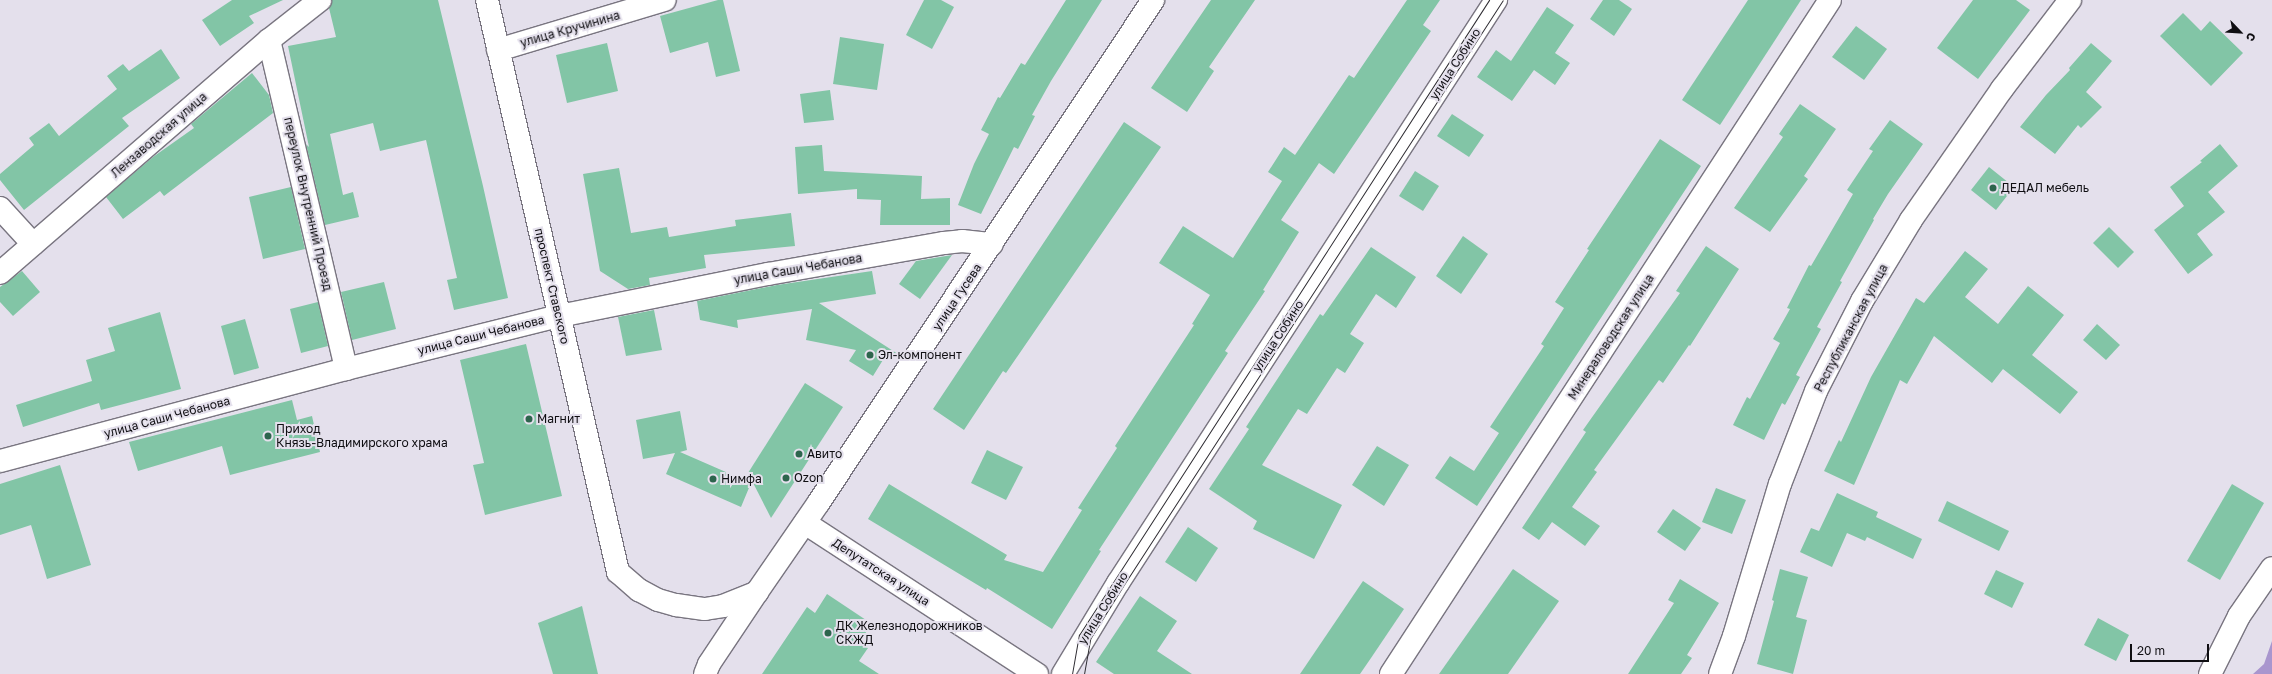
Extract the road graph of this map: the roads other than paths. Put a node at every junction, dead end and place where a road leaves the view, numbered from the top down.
1 (320, 0) edge
2 (487, 0) edge
3 (665, 0) edge
4 (1153, 0) edge
5 (1496, 0) edge
6 (1830, 0) edge
7 (2070, 0) edge
8 (269, 40) junction
9 (498, 50) junction
10 (0, 208) edge
11 (33, 244) junction
12 (992, 244) junction
13 (0, 273) edge
14 (559, 316) junction
15 (346, 369) junction
16 (0, 461) edge
17 (805, 523) junction
18 (2272, 568) edge
19 (757, 592) junction
20 (705, 674) edge
21 (1038, 674) edge
22 (1063, 674) edge
23 (1391, 674) edge
24 (1720, 674) edge
25 (2210, 674) edge

1 - 8 street, Лензаводская улица
2 - 9 street, проспект Ставского
3 - 9 street, улица Кручинина
4 - 12 street, улица Гусева
5 - 22 street, улица Собино
6 - 23 street, Минераловодская улица
7 - 24 street, Республиканская улица
8 - 11 street, Лензаводская улица
8 - 15 street, переулок Внутренний Проезд
9 - 14 street, проспект Ставского
10 - 11 street
11 - 13 street, Лензаводская улица
12 - 14 street, улица Саши Чебанова
12 - 17 street, улица Гусева
14 - 15 street, улица Саши Чебанова
14 - 19 street, проспект Ставского
15 - 16 street, улица Саши Чебанова
17 - 19 street, улица Гусева
17 - 21 street, Депутатская улица
18 - 25 street
19 - 20 street, улица Гусева

